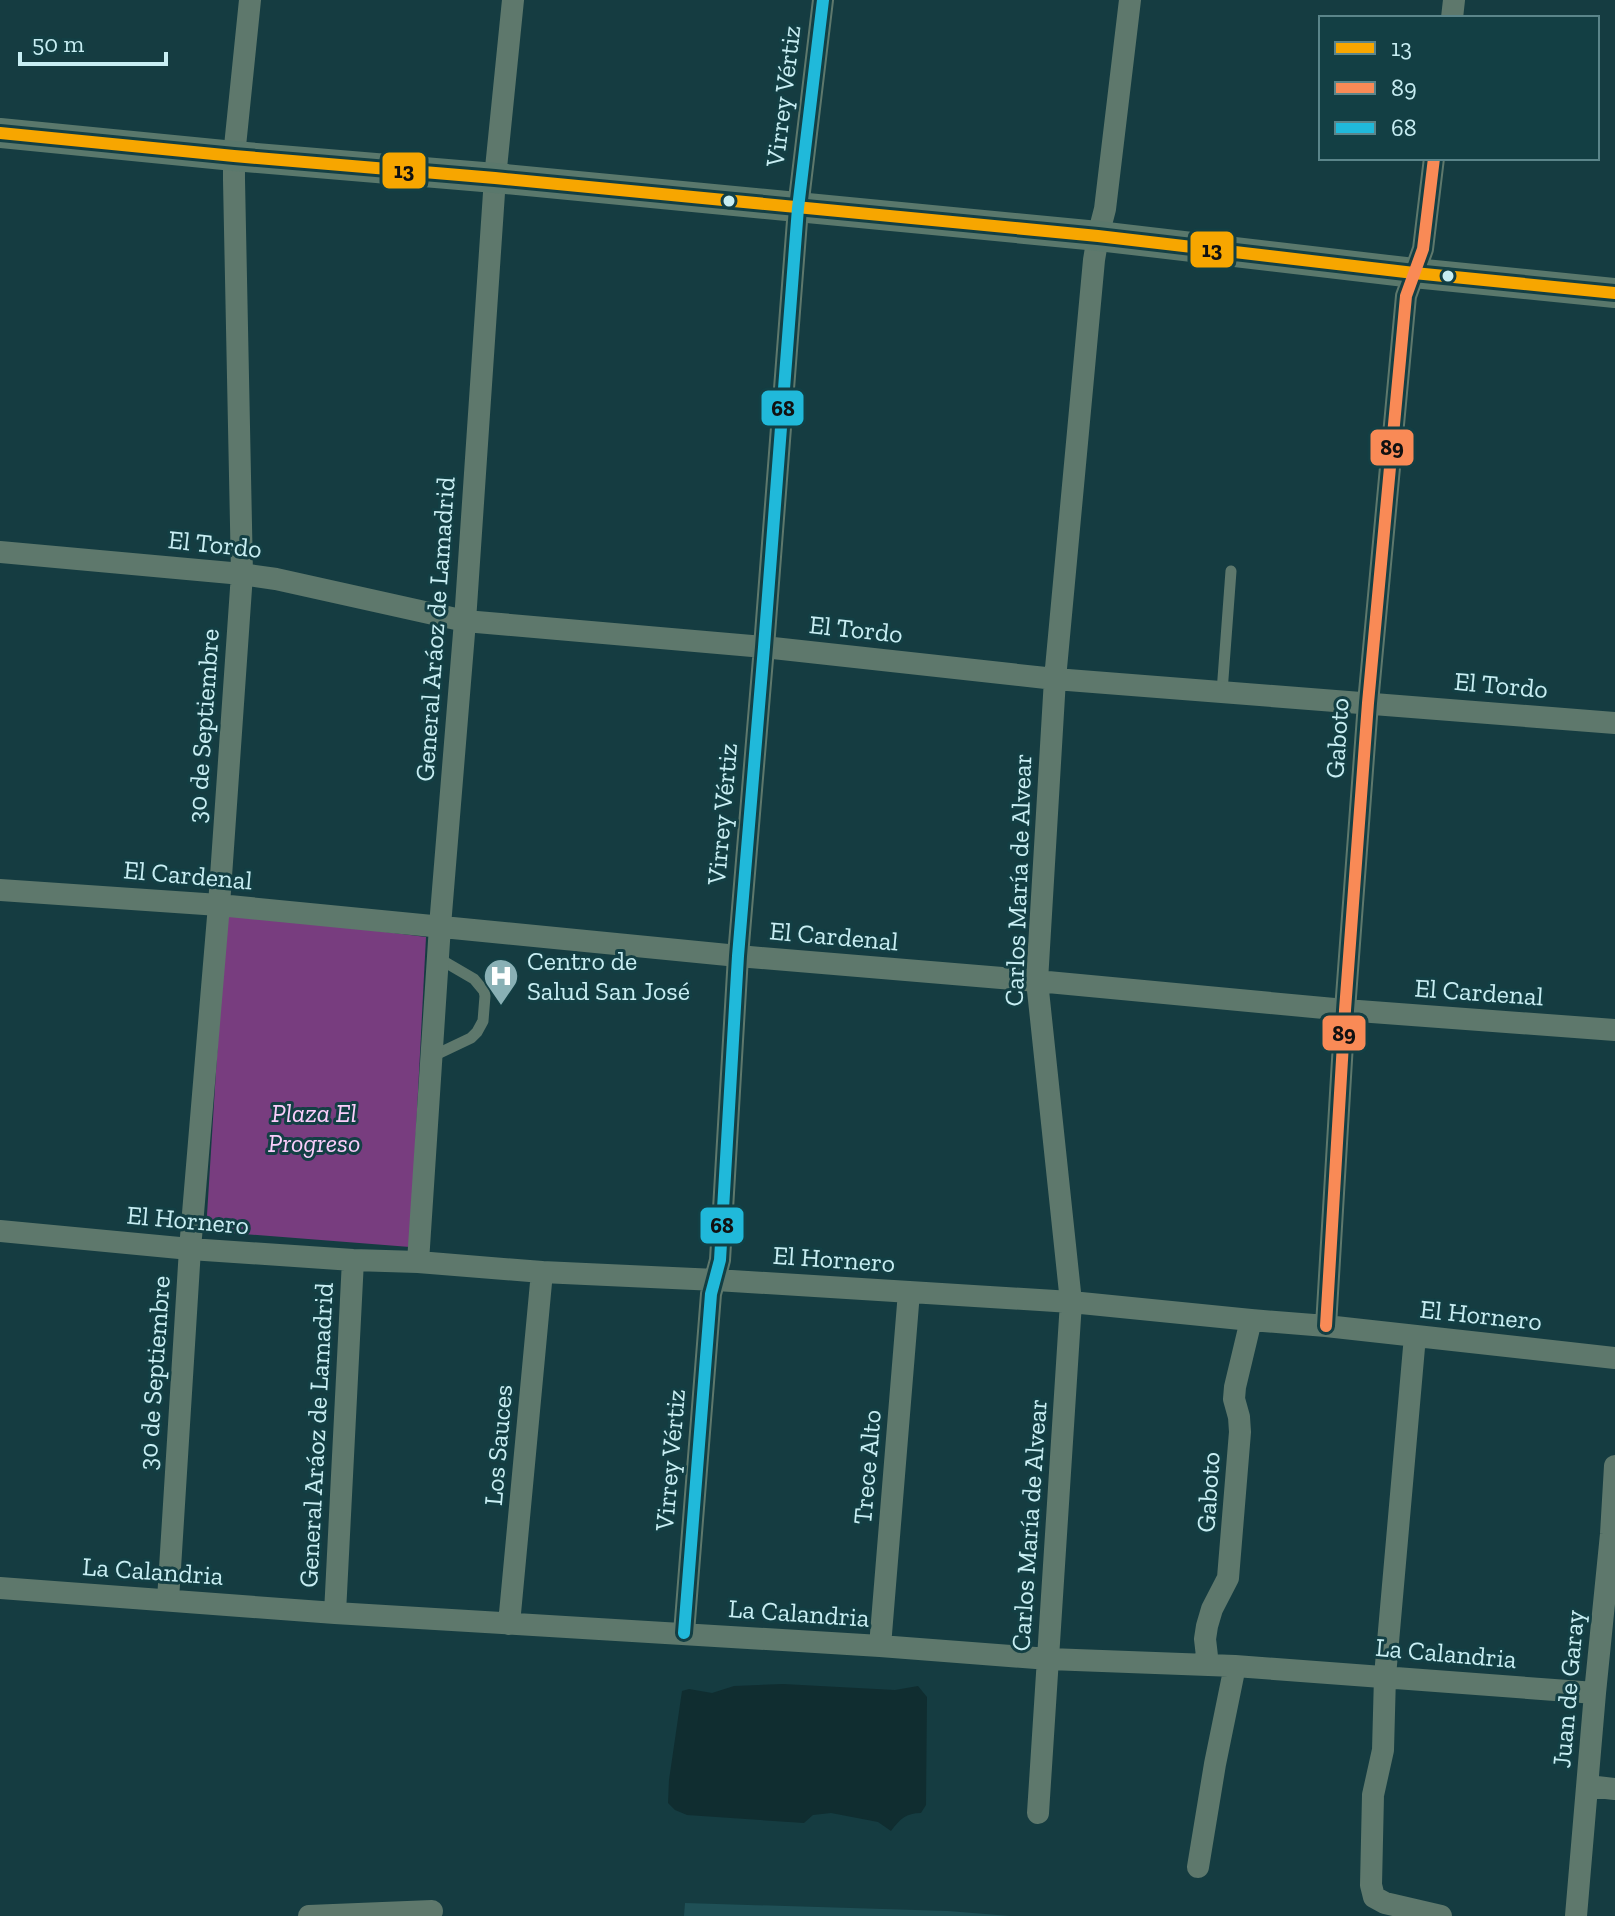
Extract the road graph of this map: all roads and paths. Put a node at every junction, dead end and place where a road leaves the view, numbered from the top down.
1 (250, 0) edge
2 (513, 0) edge
3 (823, 0) edge
4 (1130, 0) edge
5 (0, 133) edge
6 (234, 156) junction
7 (1434, 160) edge
8 (495, 178) junction
9 (798, 208) junction
10 (1098, 236) junction
11 (1414, 273) junction
12 (1615, 293) edge
13 (0, 552) edge
14 (1231, 571) dead end
15 (242, 574) junction
16 (465, 621) junction
17 (764, 647) junction
18 (1055, 679) junction
19 (1222, 692) junction
20 (1368, 703) junction
21 (1615, 723) edge
22 (0, 890) edge
23 (219, 905) junction
24 (440, 926) junction
25 (738, 956) junction
26 (438, 958) junction
27 (1037, 981) junction
28 (1345, 1010) junction
29 (1615, 1030) edge
30 (431, 1057) junction
31 (0, 1231) edge
32 (190, 1249) junction
33 (353, 1260) junction
34 (418, 1262) junction
35 (542, 1272) junction
36 (716, 1280) junction
37 (909, 1292) junction
38 (1071, 1302) junction
39 (1251, 1320) junction
40 (1326, 1326) junction
41 (1415, 1336) junction
42 (1615, 1358) edge
43 (1615, 1466) edge
44 (1613, 1534) edge
45 (0, 1588) edge
46 (168, 1600) junction
47 (335, 1613) junction
48 (509, 1624) junction
49 (684, 1633) junction
50 (880, 1646) junction
51 (1049, 1659) junction
52 (1208, 1665) junction
53 (1235, 1666) junction
54 (1385, 1676) junction
55 (1595, 1693) junction
56 (1588, 1786) junction
57 (1615, 1789) edge
58 (1038, 1813) dead end
59 (1198, 1867) dead end
60 (432, 1911) dead end
61 (309, 1916) edge
62 (1441, 1916) edge
63 (1576, 1916) edge

1 - 6 street, 30 de Septiembre
2 - 8 street, General Aráoz de Lamadrid
3 - 9 street, Virrey Vértiz
4 - 10 street, Carlos María de Alvear
5 - 6 street
6 - 8 street
6 - 15 street, 30 de Septiembre
7 - 11 street, Gaboto
8 - 9 street
8 - 16 street, General Aráoz de Lamadrid
9 - 10 street
9 - 17 street, Virrey Vértiz
10 - 11 street
10 - 18 street, Carlos María de Alvear
11 - 12 street
11 - 20 street, Gaboto
13 - 15 street, El Tordo
14 - 19 lane
15 - 16 street, El Tordo
15 - 23 street, 30 de Septiembre
16 - 17 street, El Tordo
16 - 24 street, General Aráoz de Lamadrid
17 - 18 street, El Tordo
17 - 25 street, Virrey Vértiz
18 - 19 street, El Tordo
18 - 27 street, Carlos María de Alvear
19 - 20 street, El Tordo
20 - 21 street, El Tordo
20 - 28 street, Gaboto
22 - 23 street, El Cardenal
23 - 24 street, El Cardenal
23 - 32 street, 30 de Septiembre
24 - 25 street, El Cardenal
24 - 26 street, General Aráoz de Lamadrid
25 - 27 street, El Cardenal
25 - 36 street, Virrey Vértiz
26 - 30 street, General Aráoz de Lamadrid
26 - 30 lane
27 - 28 street, El Cardenal
27 - 38 street, Carlos María de Alvear
28 - 29 street, El Cardenal
28 - 40 street, Gaboto
30 - 34 street, General Aráoz de Lamadrid
31 - 32 street, El Hornero
32 - 33 street, El Hornero
32 - 46 street, 30 de Septiembre
33 - 34 street, El Hornero
33 - 47 street, General Aráoz de Lamadrid
34 - 35 street, El Hornero
35 - 36 street, El Hornero
35 - 48 street, Los Sauces
36 - 37 street, El Hornero
36 - 49 street, Virrey Vértiz
37 - 38 street, El Hornero
37 - 50 street, Trece Alto
38 - 39 street, El Hornero
38 - 51 street, Carlos María de Alvear
39 - 40 street, El Hornero
39 - 52 street, Gaboto
40 - 41 street, El Hornero
41 - 42 street, El Hornero
41 - 54 street
43 - 44 street, Juan de Garay
44 - 55 street, Juan de Garay
45 - 46 street, La Calandria
46 - 47 street, La Calandria
47 - 48 street, La Calandria
48 - 49 street, La Calandria
49 - 50 street, La Calandria
50 - 51 street, La Calandria
51 - 52 street, La Calandria
51 - 58 street, Carlos María de Alvear
52 - 53 street, La Calandria
53 - 54 street, La Calandria
53 - 59 street
54 - 55 street, La Calandria
54 - 62 street
55 - 56 street, Juan de Garay
56 - 57 street
56 - 63 street, Juan de Garay
60 - 61 street

